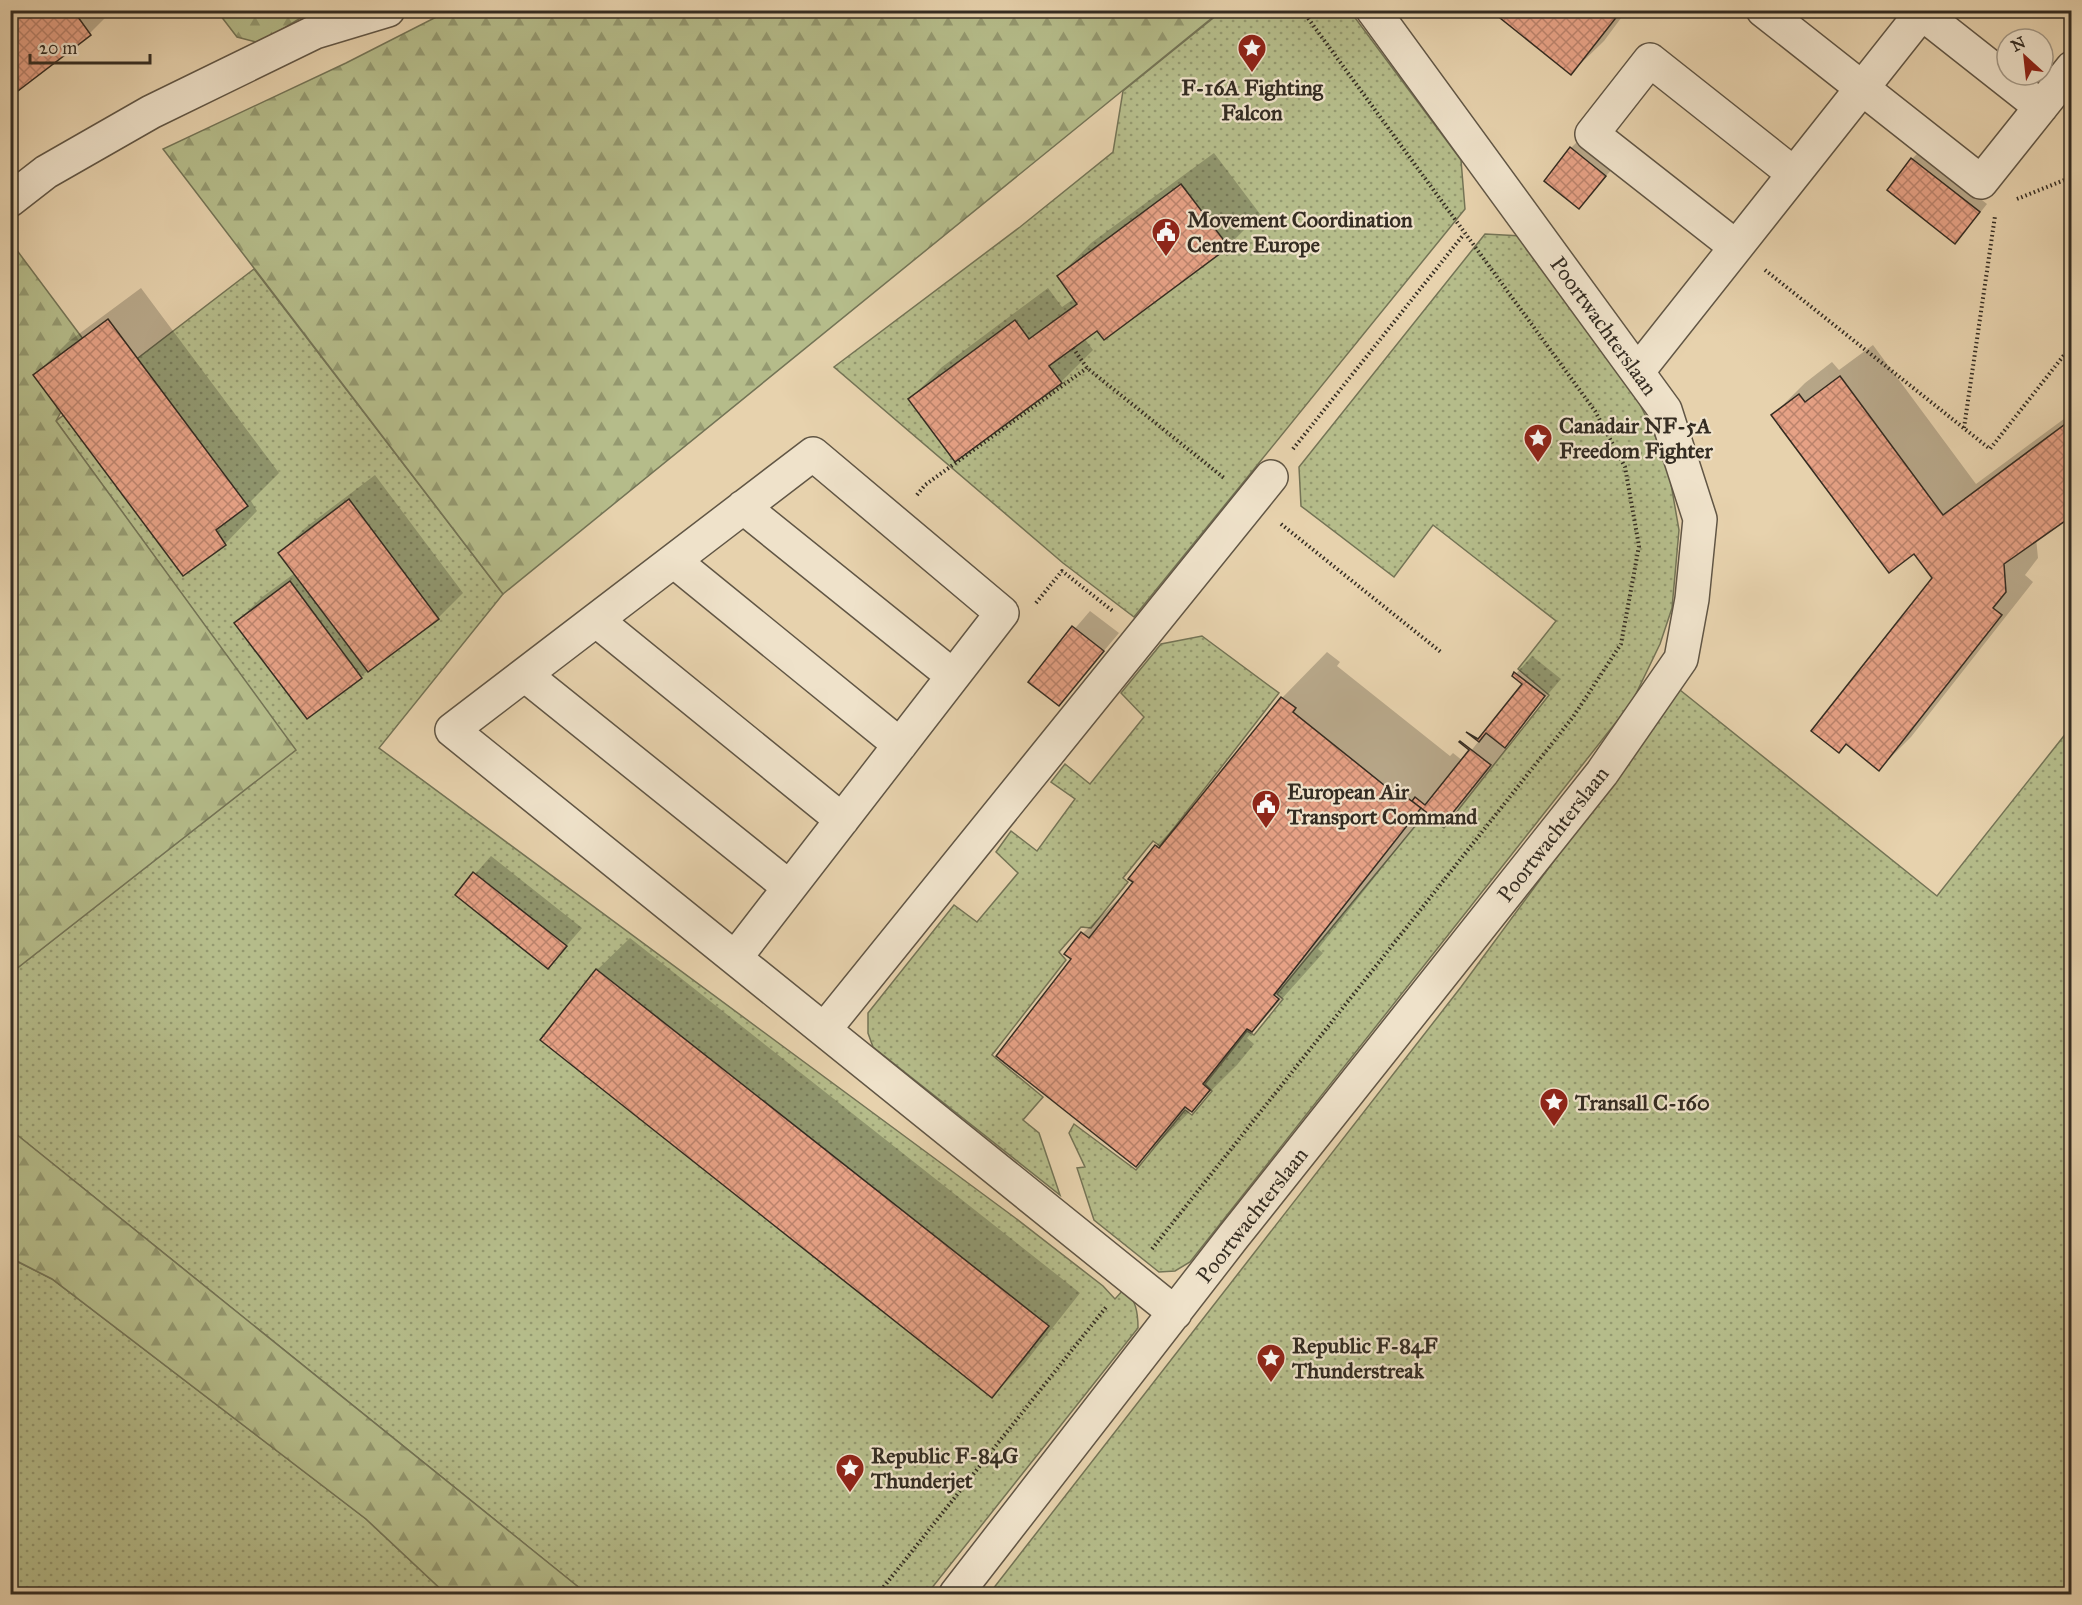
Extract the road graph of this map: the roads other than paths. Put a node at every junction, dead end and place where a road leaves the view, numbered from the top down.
1 (344, 10) edge
2 (388, 10) edge
3 (1373, 10) edge
4 (1763, 10) edge
5 (1921, 11) edge
6 (315, 32) junction
7 (2072, 68) edge
8 (1862, 88) junction
9 (2041, 107) junction
10 (1794, 174) junction
11 (10, 200) edge
12 (1736, 247) junction
13 (1638, 371) junction
14 (1271, 477) road end
15 (744, 507) junction
16 (674, 561) junction
17 (596, 620) junction
18 (525, 675) junction
19 (953, 676) junction
20 (900, 745) junction
21 (842, 820) junction
22 (789, 887) junction
23 (735, 958) junction
24 (824, 1030) junction
25 (1175, 1313) junction
26 (956, 1594) edge

1 - 6 lane
2 - 6 lane
3 - 13 lane, Poortwachterslaan
4 - 8 lane
5 - 8 lane
5 - 9 lane
6 - 11 lane
7 - 9 lane
8 - 9 lane
8 - 10 lane
10 - 12 lane
10 - 12 lane
12 - 13 lane
13 - 25 lane, Poortwachterslaan
14 - 24 lane
15 - 16 lane
15 - 19 lane
15 - 19 lane
16 - 17 lane
16 - 20 lane
17 - 18 lane
17 - 21 lane
18 - 22 lane
18 - 23 lane
19 - 20 lane
20 - 21 lane
21 - 22 lane
22 - 23 lane
23 - 24 lane
24 - 25 lane
25 - 26 lane, Poortwachterslaan

